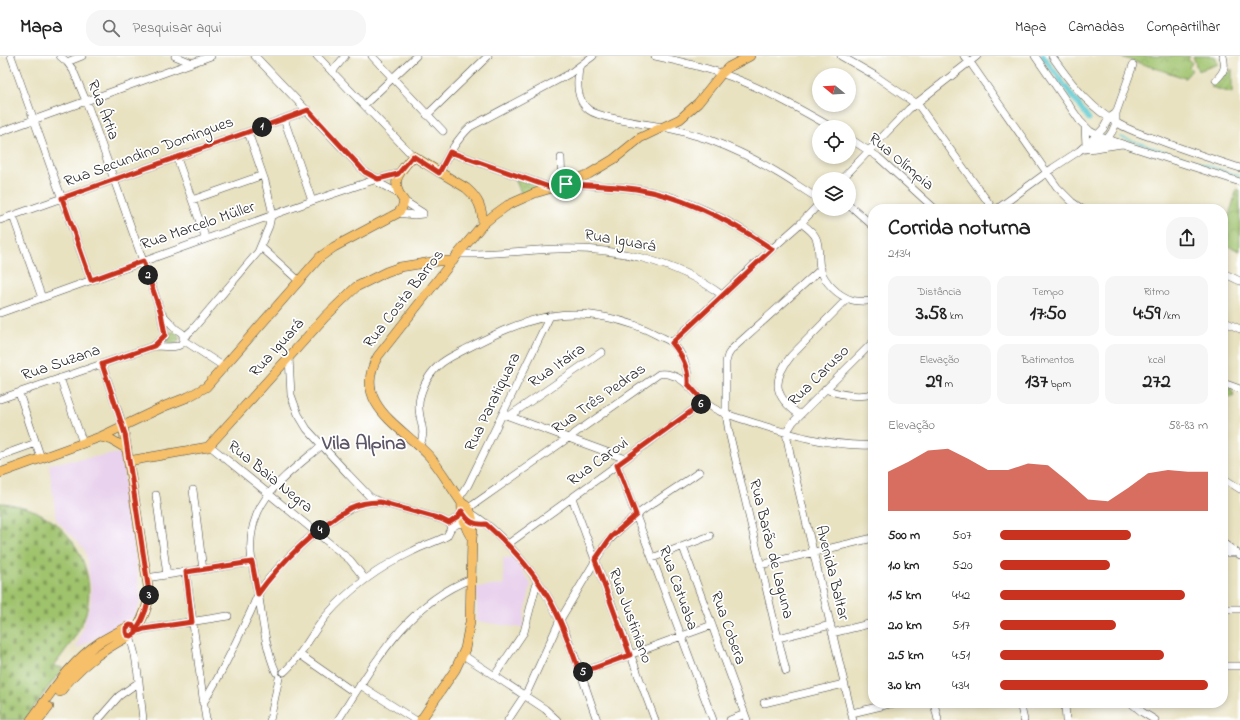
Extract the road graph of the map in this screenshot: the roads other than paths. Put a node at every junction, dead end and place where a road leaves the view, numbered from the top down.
1 (11, 56) edge
2 (60, 56) edge
3 (82, 56) edge
4 (175, 56) edge
5 (211, 56) edge
6 (255, 56) edge
7 (317, 56) edge
8 (345, 56) edge
9 (372, 56) edge
10 (416, 56) edge
11 (593, 56) edge
12 (655, 56) edge
13 (750, 56) edge
14 (841, 56) edge
15 (977, 56) edge
16 (1035, 56) edge
17 (1052, 56) edge
18 (1223, 56) edge
19 (484, 57) edge
20 (967, 59) edge
21 (67, 62) junction
22 (192, 63) junction
23 (1133, 65) dead end
24 (579, 68) junction
25 (332, 72) junction
26 (722, 73) junction
27 (392, 78) junction
28 (1216, 80) dead end
29 (86, 101) junction
30 (916, 103) junction
31 (364, 105) junction
32 (308, 110) junction
33 (1116, 113) junction
34 (427, 115) junction
35 (284, 119) junction
36 (34, 120) junction
37 (818, 120) edge
38 (1108, 120) junction
39 (1116, 124) junction
40 (1085, 126) junction
41 (663, 127) junction
42 (443, 131) dead end
43 (0, 132) edge
44 (248, 132) junction
45 (1098, 133) junction
46 (1108, 138) junction
47 (856, 142) edge
48 (1123, 144) junction
49 (1083, 149) junction
50 (870, 151) junction
51 (450, 152) junction
52 (413, 156) junction
53 (177, 158) junction
54 (561, 158) dead end
55 (1240, 168) edge
56 (365, 172) junction
57 (849, 172) edge
58 (1046, 172) junction
59 (439, 173) junction
60 (262, 175) junction
61 (397, 176) junction
62 (114, 180) junction
63 (378, 181) junction
64 (1240, 182) edge
65 (361, 184) junction
66 (564, 184) junction
67 (386, 187) junction
68 (552, 188) junction
69 (812, 194) edge
70 (62, 198) junction
71 (402, 198) junction
72 (192, 200) junction
73 (312, 201) junction
74 (1007, 201) junction
75 (929, 204) edge
76 (988, 204) edge
77 (1003, 204) edge
78 (1007, 204) edge
79 (1076, 204) edge
80 (812, 211) edge
81 (856, 211) edge
82 (398, 213) junction
83 (272, 215) junction
84 (13, 216) junction
85 (0, 220) edge
86 (868, 222) edge
87 (801, 223) junction
88 (483, 224) junction
89 (206, 239) junction
90 (261, 247) junction
91 (772, 249) junction
92 (455, 257) junction
93 (143, 261) junction
94 (820, 269) junction
95 (1228, 275) edge
96 (91, 280) junction
97 (298, 280) junction
98 (1240, 281) edge
99 (722, 295) junction
100 (42, 298) junction
101 (847, 299) junction
102 (868, 301) edge
103 (0, 313) edge
104 (161, 313) junction
105 (550, 316) junction
106 (201, 319) junction
107 (1228, 324) edge
108 (176, 329) junction
109 (1240, 329) edge
110 (165, 336) junction
111 (183, 339) junction
112 (672, 343) junction
113 (154, 346) junction
114 (170, 346) junction
115 (868, 347) edge
116 (602, 352) dead end
117 (289, 357) junction
118 (102, 364) junction
119 (223, 366) junction
120 (60, 378) junction
121 (688, 384) junction
122 (1228, 385) edge
123 (825, 389) junction
124 (1240, 389) edge
125 (19, 393) junction
126 (868, 394) edge
127 (0, 400) edge
128 (704, 402) junction
129 (726, 414) junction
130 (506, 415) junction
131 (800, 415) junction
132 (123, 426) junction
133 (786, 433) junction
134 (100, 437) junction
135 (568, 438) junction
136 (82, 441) junction
137 (36, 443) junction
138 (868, 445) edge
139 (210, 446) junction
140 (321, 446) junction
141 (419, 447) junction
142 (127, 450) junction
143 (0, 456) edge
144 (40, 456) junction
145 (626, 459) junction
146 (129, 462) junction
147 (617, 465) junction
148 (0, 469) edge
149 (699, 472) dead end
150 (0, 473) edge
151 (1228, 481) edge
152 (1240, 489) edge
153 (193, 490) dead end
154 (269, 493) junction
155 (156, 494) dead end
156 (572, 498) junction
157 (380, 502) junction
158 (465, 507) junction
159 (636, 515) junction
160 (469, 523) junction
161 (486, 524) junction
162 (449, 528) junction
163 (316, 533) junction
164 (710, 536) dead end
165 (868, 539) edge
166 (508, 544) junction
167 (1228, 546) edge
168 (683, 547) junction
169 (813, 553) junction
170 (1228, 553) edge
171 (1239, 554) edge
172 (652, 558) junction
173 (595, 560) junction
174 (252, 562) junction
175 (760, 565) junction
176 (203, 570) junction
177 (186, 572) junction
178 (167, 575) junction
179 (364, 579) junction
180 (471, 579) junction
181 (147, 582) junction
182 (537, 582) junction
183 (258, 594) junction
184 (1228, 609) edge
185 (1240, 609) edge
186 (228, 616) dead end
187 (560, 620) junction
188 (192, 622) junction
189 (712, 624) junction
190 (868, 624) edge
191 (831, 629) junction
192 (132, 632) junction
193 (681, 636) junction
194 (778, 638) junction
195 (299, 654) junction
196 (463, 654) junction
197 (630, 655) junction
198 (1228, 666) edge
199 (1240, 666) edge
200 (786, 671) dead end
201 (580, 673) junction
202 (280, 674) junction
203 (495, 675) junction
204 (139, 682) junction
205 (844, 684) junction
206 (360, 685) junction
207 (355, 693) junction
208 (524, 695) junction
209 (204, 703) junction
210 (764, 703) dead end
211 (878, 708) edge
212 (935, 708) edge
213 (1021, 708) edge
214 (1065, 708) edge
215 (1137, 708) edge
216 (852, 716) edge
217 (746, 717) edge
218 (31, 720) edge
219 (39, 720) edge
220 (98, 720) edge
221 (142, 720) edge
222 (206, 720) edge
223 (270, 720) edge
224 (338, 720) edge
225 (415, 720) edge
226 (421, 720) edge
227 (508, 720) edge
228 (557, 720) edge
229 (598, 720) edge
230 (655, 720) edge
231 (713, 720) edge
232 (730, 720) edge
233 (938, 720) edge
234 (1024, 720) edge
235 (1066, 720) edge
236 (1155, 720) edge

1 - 36 street
2 - 21 street, Rua Ártia
3 - 21 street
4 - 22 street
5 - 22 street
6 - 32 street
7 - 25 street
8 - 25 street
9 - 27 street
10 - 27 street
11 - 24 street
12 - 26 street
13 - 26 main road, Rua Costa Barros
14 - 30 street
15 - 20 street
16 - 40 street
17 - 38 street
18 - 28 street
19 - 34 street
20 - 30 street
20 - 58 street
21 - 29 street, Rua Ártia
22 - 29 street
23 - 33 street
24 - 41 street
24 - 51 street
25 - 31 street
26 - 37 street
26 - 41 main road, Rua Costa Barros
27 - 31 street
27 - 34 street
29 - 36 street
29 - 62 street, Rua Ártia
30 - 50 street
30 - 76 street
31 - 52 street
32 - 35 street, Rua Secundino Domingues
32 - 56 street
33 - 38 street
33 - 39 street
34 - 42 street
35 - 44 street, Rua Secundino Domingues
35 - 73 street
36 - 43 street
36 - 70 street
38 - 39 street
38 - 45 street
39 - 46 street
39 - 55 street
40 - 45 street
40 - 49 street
41 - 66 main road, Rua Costa Barros
41 - 69 street
44 - 53 street, Rua Secundino Domingues
44 - 60 street
45 - 46 street
45 - 49 street
46 - 48 street
46 - 49 street
47 - 50 street, Rua Olímpia
48 - 49 street
48 - 64 street
49 - 58 street
50 - 57 street
50 - 75 street, Rua Olímpia
51 - 59 street
51 - 68 street
52 - 59 main road
52 - 61 main road
53 - 62 street, Rua Secundino Domingues
53 - 72 street
54 - 66 street
56 - 63 street
56 - 65 street
58 - 74 street
58 - 79 street
59 - 88 main road
60 - 72 street
60 - 83 street
61 - 63 street, Rua Marcelo Müller
61 - 67 street
61 - 71 main road
62 - 70 street, Rua Secundino Domingues
62 - 93 street, Rua Ártia
63 - 65 street, Rua Marcelo Müller
63 - 67 street
65 - 73 street, Rua Marcelo Müller
66 - 68 main road, Rua Costa Barros
66 - 91 street
67 - 71 street
68 - 88 main road, Rua Costa Barros
70 - 84 street, Rua Secundino Domingues
70 - 96 street
71 - 82 main road
71 - 82 street
72 - 89 street
73 - 83 street, Rua Marcelo Müller
74 - 77 street
74 - 78 street
80 - 87 street
81 - 86 street
82 - 97 main road
83 - 89 street, Rua Marcelo Müller
83 - 90 street
84 - 85 street, Rua Secundino Domingues
84 - 100 street
87 - 91 street
87 - 94 street
88 - 92 main road, Rua Costa Barros
89 - 93 street, Rua Marcelo Müller
90 - 97 street
90 - 106 street
91 - 99 street
92 - 99 street, Rua Iguará
92 - 117 main road, Rua Iguará
92 - 141 main road, Rua Costa Barros
93 - 96 street, Rua Marcelo Müller
93 - 104 street, Rua Ártia
94 - 101 street
94 - 129 street, Rua Barão de Laguna
95 - 98 street
96 - 100 street, Rua Marcelo Müller
97 - 119 main road
99 - 112 street
100 - 103 street, Rua Marcelo Müller
101 - 102 street
101 - 131 street
104 - 108 street, Rua Ártia
104 - 110 street, Rua Ártia
105 - 112 street
105 - 130 street, Rua Paratiquara
105 - 141 street
106 - 108 street
106 - 111 street
107 - 109 street
108 - 110 street
108 - 111 street
110 - 113 street, Rua Suzana
110 - 114 street
111 - 114 street
111 - 119 street
112 - 121 street
113 - 114 street, Rua Suzana
113 - 118 street, Rua Suzana
115 - 123 street, Rua Caruso
116 - 130 street, Rua Itaíra
117 - 139 main road, Rua Iguará
117 - 140 street
118 - 120 street, Rua Suzana
118 - 132 street
119 - 132 main road
120 - 125 street, Rua Suzana
120 - 136 street
121 - 128 street, Rua Três Pedras
121 - 135 street, Rua Três Pedras
122 - 124 street
123 - 126 street
123 - 131 street, Rua Caruso
125 - 127 street, Rua Suzana
125 - 137 street
128 - 129 street, Rua Três Pedras
128 - 145 street, Rua Carovi
129 - 133 street, Rua Três Pedras
129 - 175 street, Rua Barão de Laguna
130 - 135 street
130 - 158 street, Rua Paratiquara
131 - 133 street, Rua Caruso
132 - 134 main road
132 - 136 main road
132 - 142 main road
133 - 138 street, Rua Três Pedras
133 - 169 street, Avenida Baltar
134 - 136 main road
134 - 142 main road
135 - 145 street
135 - 158 street, Rua Três Pedras
136 - 144 main road
137 - 143 street
137 - 144 street
139 - 146 main road
139 - 154 street, Rua Baia Negra
140 - 154 street
140 - 157 street
141 - 158 main road, Rua Costa Barros
142 - 146 main road
144 - 148 main road
144 - 150 main road
145 - 147 street, Rua Carovi
146 - 181 main road
147 - 156 street, Rua Carovi
147 - 159 street, Rua Catuaba
149 - 159 street
151 - 152 street
153 - 176 street
154 - 163 street, Rua Baia Negra
154 - 174 street
155 - 178 street
156 - 166 street, Rua Carovi
156 - 173 street, Rua Justiniano
157 - 162 street
157 - 163 street
158 - 160 main road, Rua Costa Barros
158 - 161 street
158 - 162 street
159 - 172 street, Rua Catuaba
159 - 173 street
160 - 161 street
160 - 162 street
160 - 180 main road
161 - 166 street
162 - 179 street
163 - 179 street, Rua Baia Negra
163 - 183 street
164 - 168 street
165 - 169 street
166 - 182 street
167 - 171 street
168 - 172 street
168 - 189 street, Rua Cobera
169 - 175 street
169 - 191 street, Avenida Baltar
170 - 171 street
172 - 193 street, Rua Catuaba
173 - 187 street
173 - 197 street, Rua Justiniano
174 - 176 street
174 - 183 street
175 - 194 street, Rua Barão de Laguna
176 - 177 street
177 - 178 street
177 - 188 street
178 - 181 street
179 - 195 street
180 - 196 main road
180 - 206 street
181 - 192 main road
182 - 187 street
182 - 203 street
183 - 202 street
183 - 209 street
184 - 185 street
186 - 188 street
187 - 201 street
187 - 208 street
188 - 192 street
188 - 209 street
189 - 193 street
189 - 217 street, Rua Cobera
190 - 191 street, Rua Barão de Laguna
191 - 194 street, Rua Barão de Laguna
191 - 205 street, Avenida Baltar
192 - 204 street
192 - 218 main road
192 - 219 main road
193 - 197 street
193 - 231 street, Rua Catuaba
194 - 200 street
195 - 202 street
195 - 207 street
196 - 203 street
196 - 226 main road
197 - 201 street
197 - 230 street, Rua Justiniano
198 - 199 street
201 - 229 street
202 - 223 street
203 - 208 street
204 - 220 street
204 - 221 street
205 - 210 street
205 - 216 street, Avenida Baltar
206 - 207 street
206 - 225 street
207 - 224 street
208 - 227 street
208 - 228 street
209 - 222 street
211 - 216 street
212 - 233 street
213 - 234 street
214 - 235 street
215 - 236 street
217 - 232 street

